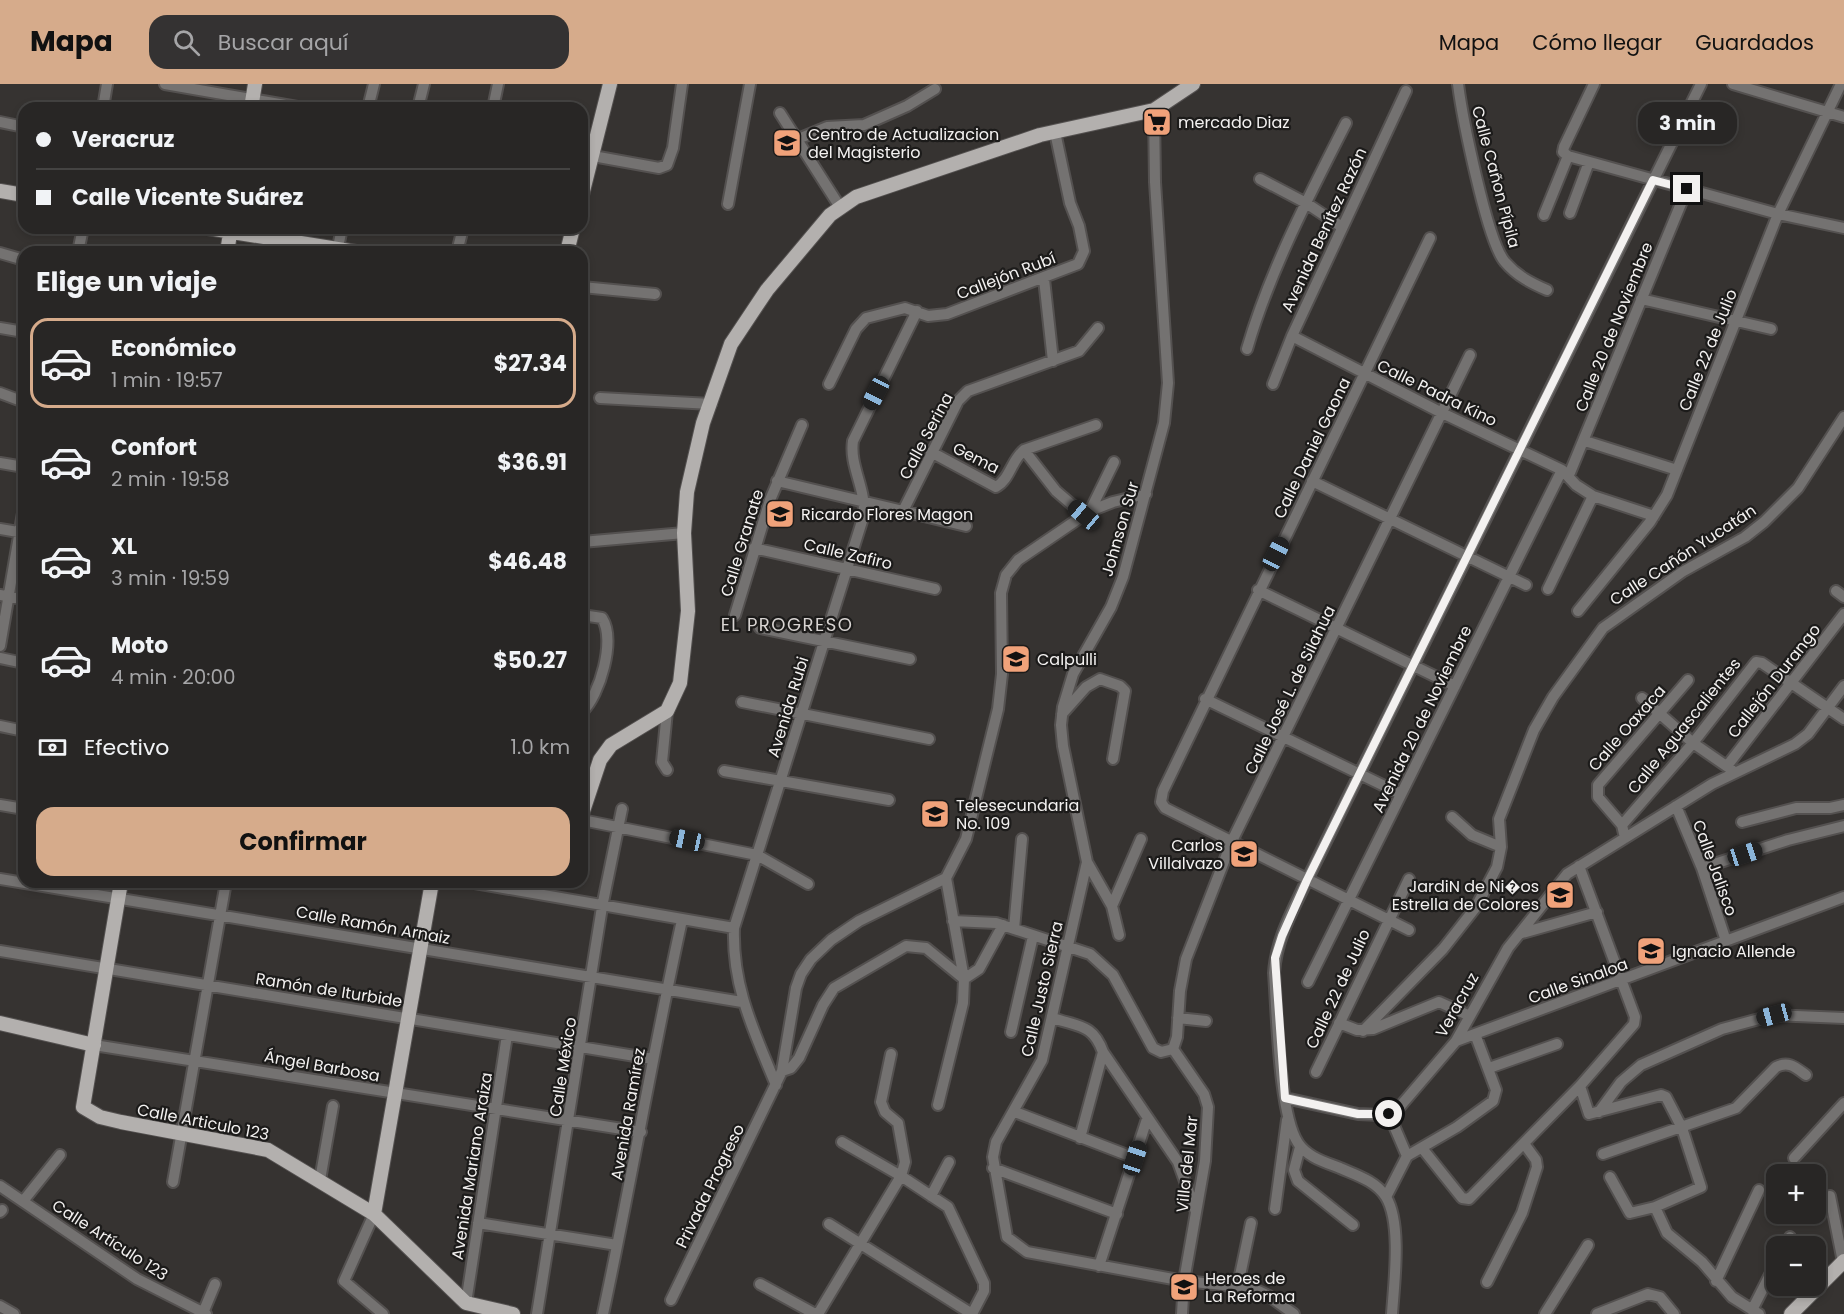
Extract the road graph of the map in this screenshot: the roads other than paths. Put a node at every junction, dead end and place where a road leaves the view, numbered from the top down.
1 (107, 84) edge
2 (165, 84) edge
3 (255, 84) edge
4 (374, 84) edge
5 (424, 84) edge
6 (498, 84) edge
7 (610, 84) edge
8 (682, 84) edge
9 (750, 84) edge
10 (1193, 84) edge
11 (1458, 84) edge
12 (1594, 84) edge
13 (1701, 84) edge
14 (1732, 84) edge
15 (1841, 84) edge
16 (1749, 86) edge
17 (934, 88) dead end
18 (1406, 91) dead end
19 (104, 102) edge
20 (243, 102) edge
21 (252, 102) edge
22 (370, 102) edge
23 (420, 102) edge
24 (494, 102) edge
25 (1155, 110) junction
26 (780, 113) dead end
27 (1826, 114) junction
28 (1844, 117) edge
29 (0, 123) edge
30 (1347, 123) dead end
31 (18, 126) edge
32 (1055, 132) junction
33 (798, 138) junction
34 (588, 152) edge
35 (1566, 154) junction
36 (588, 155) edge
37 (1589, 162) junction
38 (1260, 179) dead end
39 (1653, 180) junction
40 (1687, 189) junction
41 (0, 191) edge
42 (18, 194) edge
43 (1306, 203) junction
44 (728, 204) dead end
45 (840, 207) junction
46 (1570, 213) dead end
47 (1778, 214) junction
48 (1544, 215) dead end
49 (1342, 227) junction
50 (1844, 228) edge
51 (251, 234) edge
52 (1430, 238) dead end
53 (312, 246) edge
54 (0, 253) edge
55 (18, 258) edge
56 (1044, 279) junction
57 (588, 288) edge
58 (1547, 290) dead end
59 (655, 294) dead end
60 (1641, 299) junction
61 (917, 311) junction
62 (1735, 321) junction
63 (0, 328) edge
64 (1098, 328) dead end
65 (1770, 329) dead end
66 (18, 331) edge
67 (1292, 336) junction
68 (1247, 349) dead end
69 (1470, 355) dead end
70 (1053, 361) junction
71 (1365, 374) junction
72 (829, 384) dead end
73 (1273, 384) dead end
74 (0, 393) edge
75 (600, 398) dead end
76 (18, 400) edge
77 (711, 404) junction
78 (1442, 413) junction
79 (1844, 417) edge
80 (802, 425) dead end
81 (1096, 425) dead end
82 (1585, 441) junction
83 (1521, 449) junction
84 (1024, 450) junction
85 (931, 452) junction
86 (1114, 462) dead end
87 (0, 463) edge
88 (18, 466) edge
89 (1677, 470) junction
90 (1566, 473) junction
91 (777, 481) junction
92 (1312, 481) junction
93 (1146, 494) junction
94 (1593, 496) junction
95 (864, 501) junction
96 (903, 512) junction
97 (1087, 513) junction
98 (1654, 516) junction
99 (1390, 520) junction
100 (966, 526) dead end
101 (0, 529) edge
102 (18, 531) edge
103 (684, 533) junction
104 (588, 541) edge
105 (18, 546) edge
106 (754, 548) junction
107 (1466, 558) junction
108 (848, 570) junction
109 (1508, 578) junction
110 (1526, 585) dead end
111 (935, 589) dead end
112 (1548, 589) dead end
113 (1257, 590) junction
114 (4, 596) edge
115 (1578, 611) dead end
116 (1844, 614) edge
117 (735, 615) dead end
118 (588, 616) edge
119 (760, 628) dead end
120 (1336, 628) junction
121 (824, 640) junction
122 (0, 646) edge
123 (0, 658) edge
124 (910, 659) dead end
125 (18, 662) edge
126 (1413, 665) junction
127 (1688, 680) dead end
128 (1793, 683) junction
129 (1455, 686) junction
130 (1844, 686) edge
131 (1205, 699) junction
132 (1642, 699) dead end
133 (742, 702) dead end
134 (588, 705) edge
135 (1828, 707) junction
136 (667, 711) junction
137 (802, 713) junction
138 (1062, 714) junction
139 (1660, 715) junction
140 (1844, 719) edge
141 (0, 726) edge
142 (18, 730) edge
143 (1285, 736) junction
144 (929, 740) dead end
145 (1693, 743) junction
146 (1113, 759) dead end
147 (1731, 769) junction
148 (667, 770) dead end
149 (724, 771) dead end
150 (1361, 773) junction
151 (780, 782) junction
152 (1401, 794) junction
153 (588, 796) edge
154 (889, 800) dead end
155 (0, 805) edge
156 (1844, 805) edge
157 (1676, 806) junction
158 (18, 808) edge
159 (622, 809) dead end
160 (1452, 817) dead end
161 (588, 821) edge
162 (1742, 822) dead end
163 (1622, 825) junction
164 (618, 826) junction
165 (1844, 826) edge
166 (1625, 838) junction
167 (1022, 839) dead end
168 (1141, 839) dead end
169 (1232, 841) junction
170 (1502, 847) junction
171 (756, 855) junction
172 (1087, 862) junction
173 (1579, 866) junction
174 (1702, 868) junction
175 (946, 878) junction
176 (0, 879) edge
177 (1409, 879) dead end
178 (1307, 880) junction
179 (18, 882) edge
180 (808, 884) dead end
181 (53, 888) edge
182 (120, 888) edge
183 (225, 888) edge
184 (431, 888) edge
185 (501, 888) edge
186 (1844, 897) edge
187 (118, 899) junction
188 (1349, 902) junction
189 (1112, 906) junction
190 (603, 907) junction
191 (1597, 912) junction
192 (220, 914) junction
193 (682, 920) junction
194 (1388, 920) junction
195 (953, 921) junction
196 (1009, 927) junction
197 (734, 928) junction
198 (1409, 930) dead end
199 (1522, 933) junction
200 (1119, 935) dead end
201 (1033, 936) junction
202 (1726, 941) junction
203 (1068, 946) junction
204 (420, 948) junction
205 (0, 951) edge
206 (107, 968) junction
207 (592, 977) junction
208 (964, 979) junction
209 (1623, 981) junction
210 (1308, 982) dead end
211 (208, 985) junction
212 (667, 989) junction
213 (742, 1002) junction
214 (1470, 1016) junction
215 (407, 1018) junction
216 (1053, 1018) junction
217 (1178, 1018) junction
218 (1844, 1018) edge
219 (1206, 1022) dead end
220 (0, 1023) edge
221 (1339, 1023) junction
222 (1363, 1031) junction
223 (1011, 1032) dead end
224 (1475, 1034) junction
225 (507, 1035) junction
226 (1456, 1041) junction
227 (1557, 1044) dead end
228 (94, 1045) junction
229 (581, 1047) junction
230 (1173, 1050) junction
231 (1103, 1052) junction
232 (891, 1054) dead end
233 (653, 1059) junction
234 (194, 1061) junction
235 (1489, 1068) junction
236 (782, 1071) junction
237 (1316, 1072) dead end
238 (1806, 1075) dead end
239 (776, 1085) junction
240 (1580, 1086) junction
241 (394, 1095) junction
242 (1285, 1098) junction
243 (1844, 1103) edge
244 (333, 1106) dead end
245 (938, 1106) dead end
246 (496, 1110) junction
247 (1015, 1112) junction
248 (1594, 1113) junction
249 (1389, 1114) junction
250 (1287, 1117) junction
251 (1147, 1119) junction
252 (569, 1121) junction
253 (1682, 1128) junction
254 (641, 1132) junction
255 (182, 1133) junction
256 (1080, 1138) junction
257 (842, 1142) dead end
258 (1525, 1145) junction
259 (1300, 1147) junction
260 (1422, 1148) junction
261 (1603, 1154) dead end
262 (60, 1155) dead end
263 (1407, 1156) junction
264 (1135, 1158) junction
265 (1794, 1158) dead end
266 (949, 1162) dead end
267 (993, 1168) junction
268 (901, 1176) junction
269 (1610, 1177) dead end
270 (321, 1180) junction
271 (173, 1182) dead end
272 (0, 1186) edge
273 (1759, 1190) dead end
274 (931, 1196) junction
275 (1830, 1196) dead end
276 (1386, 1197) junction
277 (24, 1200) junction
278 (1655, 1207) junction
279 (1275, 1209) dead end
280 (374, 1214) junction
281 (1117, 1214) junction
282 (1197, 1214) junction
283 (1251, 1222) dead end
284 (478, 1224) junction
285 (829, 1224) dead end
286 (1353, 1225) dead end
287 (549, 1235) junction
288 (861, 1244) junction
289 (617, 1245) junction
290 (1588, 1245) dead end
291 (1844, 1261) edge
292 (1099, 1266) junction
293 (1184, 1281) junction
294 (1716, 1281) junction
295 (1487, 1282) dead end
296 (215, 1284) dead end
297 (760, 1284) dead end
298 (1236, 1285) junction
299 (1766, 1286) edge
300 (671, 1300) dead end
301 (466, 1303) junction
302 (0, 1306) edge
303 (1755, 1312) edge
304 (205, 1313) edge
305 (14, 1314) edge
306 (383, 1314) edge
307 (513, 1314) edge
308 (537, 1314) edge
309 (603, 1314) edge
310 (816, 1314) edge
311 (972, 1314) edge
312 (1182, 1314) edge
313 (1294, 1314) edge
314 (1392, 1314) edge
315 (1545, 1314) edge
316 (1597, 1314) edge
317 (1674, 1314) edge
318 (1791, 1314) edge

1 - 19 street
2 - 20 street
3 - 21 main road
4 - 22 street
5 - 23 street
6 - 24 street
7 - 34 main road
8 - 36 street
9 - 44 street
10 - 25 main road
11 - 58 street, Calle Cañon Pípila
12 - 35 street
13 - 39 street, Avenida 20 de Noviembre
14 - 16 street
15 - 27 street, Calle 22 de Julio
16 - 27 street
17 - 33 street
18 - 49 street, Avenida Benítez Razón
25 - 32 main road
25 - 93 street, Johnson Sur
26 - 33 street
27 - 28 street
27 - 47 street, Calle 22 de Julio
29 - 31 street
30 - 43 street
32 - 45 main road
32 - 56 street, Callejón Rubí
33 - 45 street
35 - 37 street
35 - 48 street
37 - 39 street
37 - 46 street
38 - 43 street
39 - 40 street
39 - 83 street, Avenida 20 de Noviembre
40 - 47 street
40 - 60 street, Calle 20 de Noviembre
41 - 42 main road
43 - 49 street
43 - 68 street
45 - 77 main road
47 - 50 street
47 - 62 street, Calle 22 de Julio
49 - 67 street, Avenida Benítez Razón
51 - 53 main road
52 - 71 street, Calle Daniel Gaona
54 - 55 street
56 - 61 street, Callejón Rubí
56 - 70 street
57 - 59 street
60 - 62 street
60 - 82 street, Calle 20 de Noviembre
61 - 72 street, Callejón Rubí
61 - 95 street, Avenida Rubi
62 - 65 street
62 - 89 street, Calle 22 de Julio
63 - 66 street
64 - 70 street, Calle Serina
67 - 71 street, Calle Padra Kino
67 - 73 street, Avenida Benítez Razón
69 - 78 street, Calle José L. de Silahua
70 - 85 street, Calle Serina
71 - 78 street, Calle Padra Kino
71 - 92 street, Calle Daniel Gaona
74 - 76 street
75 - 77 street
77 - 103 main road
78 - 83 street, Calle Padra Kino
78 - 99 street, Calle José L. de Silahua
79 - 170 street, Calle Cañón Yucatán
80 - 91 street, Calle Granate
81 - 84 street
82 - 89 street
82 - 90 street, Calle 20 de Noviembre
83 - 90 street, Calle Padra Kino
83 - 107 street, Avenida 20 de Noviembre
84 - 85 street, Gema
84 - 97 street
85 - 96 street, Calle Serina
86 - 97 street
87 - 88 street
89 - 98 street, Calle 22 de Julio
90 - 94 street, Calle Padra Kino
90 - 109 street, Avenida 20 de Noviembre
91 - 95 street
91 - 106 street, Calle Granate
92 - 99 street
92 - 113 street, Calle Daniel Gaona
93 - 97 street
93 - 138 street, Johnson Sur
94 - 98 street
94 - 112 street
95 - 96 street
95 - 108 street, Avenida Rubi
96 - 100 street
97 - 175 street
98 - 115 street, Calle 22 de Julio
99 - 107 street
99 - 120 street, Calle José L. de Silahua
101 - 102 street
103 - 104 street
103 - 136 main road
105 - 114 street
106 - 108 street, Calle Zafiro
106 - 117 street, Calle Granate
107 - 109 street
107 - 126 street, Avenida 20 de Noviembre
108 - 111 street, Calle Zafiro
108 - 121 street, Avenida Rubi
109 - 110 street
109 - 129 street, Avenida 20 de Noviembre
113 - 120 street
113 - 131 street, Calle Daniel Gaona
114 - 122 street
116 - 128 street, Callejón Durango
118 - 134 street
119 - 121 street
120 - 126 street
120 - 143 street, Calle José L. de Silahua
121 - 124 street
121 - 137 street, Avenida Rubi
123 - 125 street
126 - 129 street
126 - 150 street, Avenida 20 de Noviembre
127 - 139 street, Calle Oaxaca
128 - 135 street, Calle Aguascalientes
128 - 145 street, Calle Aguascalientes
128 - 147 street, Callejón Durango
129 - 152 street, Avenida 20 de Noviembre
130 - 135 street, Veracruz
131 - 143 street
131 - 169 street, Calle Daniel Gaona
132 - 139 street
133 - 137 street
135 - 140 street, Calle Aguascalientes
135 - 147 street, Veracruz
136 - 148 street
136 - 153 main road
137 - 144 street
137 - 151 street, Avenida Rubi
138 - 146 street
138 - 172 street, Johnson Sur
139 - 145 street
139 - 163 street, Calle Oaxaca
141 - 142 street
143 - 150 street
143 - 169 street, Calle José L. de Silahua
145 - 147 street
145 - 163 street, Calle Aguascalientes
147 - 157 street, Veracruz
149 - 151 street
150 - 152 street
150 - 178 street, Avenida 20 de Noviembre
151 - 154 street
151 - 171 street, Avenida Rubi
152 - 188 street, Avenida 20 de Noviembre
155 - 158 street
156 - 162 street
157 - 166 street, Veracruz
157 - 174 street, Calle Jalisco
159 - 164 street, Calle México
160 - 170 street
161 - 164 street
163 - 166 street
164 - 171 street
164 - 190 street, Calle México
165 - 174 street
166 - 173 street, Veracruz
167 - 196 street
168 - 189 street
169 - 178 street
169 - 217 street, Calle José L. de Silahua
170 - 222 street, Calle Cañón Yucatán
171 - 180 street
171 - 197 street, Avenida Rubi
172 - 189 street, Johnson Sur
172 - 203 street, Calle Justo Sierra
173 - 191 street
173 - 199 street, Veracruz
174 - 202 street, Calle Jalisco
175 - 195 street
175 - 236 street
176 - 179 street, Calle Ramón Arnaiz
177 - 194 street, Calle 22 de Julio
178 - 188 street
178 - 242 street, Avenida 20 de Noviembre
181 - 187 street, Calle Ramón Arnaiz
182 - 187 main road
183 - 192 street
184 - 204 main road
185 - 190 street
186 - 202 street, Calle Sinaloa
187 - 192 street, Calle Ramón Arnaiz
187 - 206 main road
188 - 194 street
188 - 210 street, Avenida 20 de Noviembre
189 - 200 street, Johnson Sur
190 - 193 street
190 - 207 street, Calle México
191 - 199 street
191 - 209 street
192 - 204 street, Calle Ramón Arnaiz
192 - 211 street
193 - 197 street
193 - 212 street, Avenida Ramírez
194 - 198 street
194 - 221 street, Calle 22 de Julio
195 - 196 street
195 - 208 street
196 - 201 street
196 - 208 street
197 - 213 street, Avenida Rubi
199 - 214 street, Veracruz
201 - 203 street
201 - 223 street
202 - 209 street, Calle Sinaloa
203 - 216 street, Calle Justo Sierra
203 - 230 street
204 - 207 street, Calle Ramón Arnaiz
204 - 215 main road
205 - 206 street, Ramón de Iturbide
206 - 211 street, Ramón de Iturbide
206 - 228 main road
207 - 212 street, Calle Ramón Arnaiz
207 - 229 street, Calle México
208 - 236 street
208 - 245 street
209 - 224 street, Calle Sinaloa
209 - 240 street
211 - 215 street, Ramón de Iturbide
211 - 234 street
212 - 213 street, Calle Ramón Arnaiz
212 - 233 street, Avenida Ramírez
213 - 239 street, Avenida Rubi
214 - 222 street
214 - 226 street, Veracruz
215 - 225 street, Ramón de Iturbide
215 - 241 main road
216 - 231 street
216 - 247 street, Calle Justo Sierra
217 - 219 street
217 - 230 street, Calle José L. de Silahua
218 - 248 street
220 - 228 main road, Ángel Barbosa
221 - 222 street
221 - 237 street, Calle 22 de Julio
224 - 226 street, Calle Sinaloa
224 - 235 street
225 - 229 street, Ramón de Iturbide
225 - 246 street, Avenida Mariano Araiza
226 - 249 street, Veracruz
227 - 235 street
228 - 234 street, Ángel Barbosa
228 - 255 main road, Calle Articulo 123
229 - 233 street, Ramón de Iturbide
229 - 252 street, Calle México
230 - 282 street, Villa del Mar
231 - 251 street
231 - 256 street
232 - 268 street
233 - 254 street, Avenida Ramírez
234 - 241 street, Ángel Barbosa
234 - 255 street
235 - 260 street
236 - 239 street, Privada Progreso
238 - 253 street
239 - 300 street, Privada Progreso
240 - 248 street
240 - 258 street
241 - 246 street, Ángel Barbosa
241 - 280 main road
242 - 249 street
242 - 250 street, Avenida 20 de Noviembre
243 - 265 street
244 - 270 street
246 - 252 street, Ángel Barbosa
246 - 284 street, Avenida Mariano Araiza
247 - 256 street
247 - 267 street, Calle Justo Sierra
248 - 253 street
249 - 263 street
250 - 259 street
250 - 279 street
251 - 264 street
251 - 282 street
252 - 254 street, Ángel Barbosa
252 - 287 street, Calle México
253 - 261 street
253 - 278 street
254 - 289 street, Avenida Ramírez
255 - 270 main road, Calle Articulo 123
255 - 271 street
256 - 264 street
257 - 268 street
258 - 260 street
258 - 295 street
259 - 276 street
259 - 286 street
260 - 263 street
262 - 277 street
263 - 276 street
264 - 281 street
266 - 274 street
267 - 281 street
267 - 292 street, Calle Justo Sierra
268 - 274 street
268 - 288 street
269 - 278 street
270 - 280 main road, Calle Articulo 123
272 - 277 street, Calle Artículo 123
273 - 294 street
274 - 311 street
275 - 291 street
276 - 314 street
277 - 304 street, Calle Artículo 123
278 - 294 street
280 - 301 main road, Calle Articulo 123
280 - 306 street
281 - 292 street
282 - 293 street, Villa del Mar
283 - 298 street
284 - 287 street
284 - 301 street, Avenida Mariano Araiza
285 - 288 street
287 - 289 street
287 - 308 street, Calle México
288 - 310 street
288 - 311 street
289 - 309 street, Avenida Ramírez
290 - 315 street
291 - 318 main road
292 - 293 street, Calle Justo Sierra
293 - 298 street, Calle Justo Sierra
293 - 312 street, Villa del Mar
294 - 303 street
296 - 304 street
297 - 310 street
298 - 313 street, Calle Justo Sierra
299 - 303 street
301 - 307 main road
302 - 305 street
316 - 317 street

